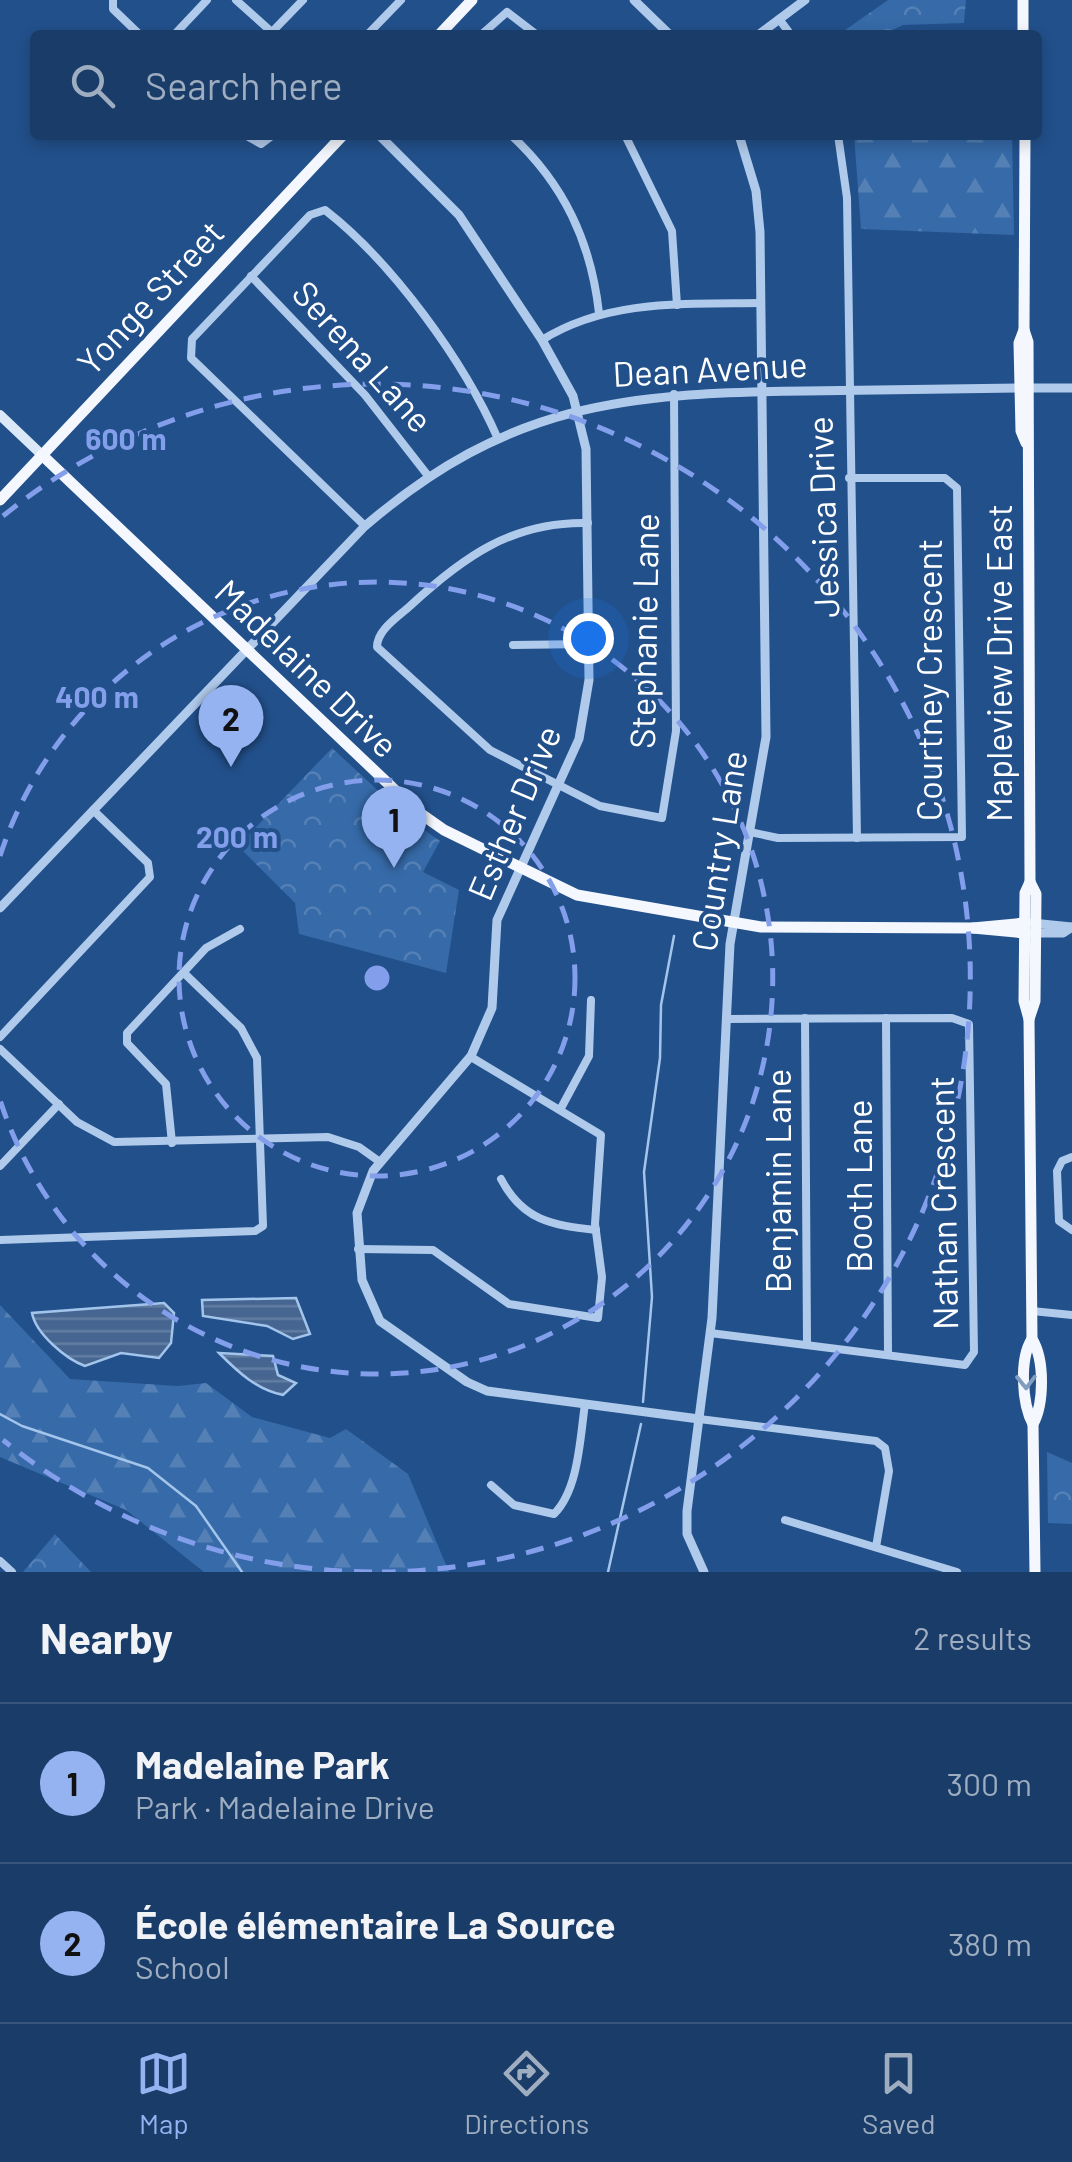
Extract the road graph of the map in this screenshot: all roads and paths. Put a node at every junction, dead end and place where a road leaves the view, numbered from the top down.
1 (113, 0) edge
2 (207, 0) edge
3 (236, 0) edge
4 (303, 0) edge
5 (401, 0) edge
6 (472, 0) edge
7 (634, 0) edge
8 (805, 0) edge
9 (1023, 0) edge
10 (779, 20) junction
11 (135, 30) edge
12 (179, 30) edge
13 (268, 30) edge
14 (276, 30) edge
15 (372, 30) edge
16 (444, 30) edge
17 (487, 30) edge
18 (530, 30) edge
19 (665, 30) edge
20 (765, 30) edge
21 (787, 30) edge
22 (1024, 30) edge
23 (339, 140) edge
24 (384, 140) edge
25 (517, 140) edge
26 (626, 140) edge
27 (740, 140) edge
28 (839, 140) edge
29 (1025, 140) edge
30 (251, 276) junction
31 (761, 303) junction
32 (676, 304) junction
33 (599, 313) junction
34 (542, 340) junction
35 (1024, 388) junction
36 (1072, 388) edge
37 (849, 390) junction
38 (762, 392) junction
39 (674, 394) junction
40 (578, 410) junction
41 (0, 415) edge
42 (498, 439) junction
43 (42, 455) junction
44 (429, 477) junction
45 (849, 478) junction
46 (0, 500) edge
47 (588, 523) junction
48 (365, 526) junction
49 (589, 644) junction
50 (513, 645) dead end
51 (246, 649) junction
52 (559, 785) junction
53 (93, 810) junction
54 (750, 832) junction
55 (856, 838) junction
56 (518, 868) junction
57 (0, 908) edge
58 (734, 922) junction
59 (1030, 928) junction
60 (1072, 928) edge
61 (240, 929) dead end
62 (184, 973) junction
63 (590, 1000) dead end
64 (806, 1018) junction
65 (886, 1018) junction
66 (726, 1019) junction
67 (0, 1037) edge
68 (0, 1049) edge
69 (470, 1056) junction
70 (59, 1104) junction
71 (560, 1110) junction
72 (263, 1139) junction
73 (172, 1142) junction
74 (1072, 1157) edge
75 (380, 1162) junction
76 (0, 1166) edge
77 (502, 1179) dead end
78 (596, 1230) junction
79 (1072, 1230) edge
80 (0, 1240) edge
81 (358, 1248) junction
82 (1032, 1311) junction
83 (1072, 1315) edge
84 (710, 1332) junction
85 (807, 1344) junction
86 (888, 1354) junction
87 (585, 1404) junction
88 (699, 1419) junction
89 (491, 1485) dead end
90 (785, 1520) dead end
91 (876, 1547) junction
92 (0, 1562) edge
93 (12, 1572) edge
94 (704, 1572) edge
95 (956, 1572) edge
96 (1034, 1572) edge

1 - 11 street
2 - 12 street
3 - 13 street
4 - 14 street
5 - 15 street
6 - 16 main road
7 - 19 street
8 - 10 street
9 - 22 main road
10 - 20 street
10 - 21 street
17 - 18 street
23 - 43 main road, Yonge Street
24 - 34 street, Esther Drive
25 - 33 street
26 - 32 street
27 - 31 street, Country Lane
28 - 37 street, Jessica Drive
29 - 35 main road, Mapleview Drive East
30 - 42 street
30 - 44 street, Serena Lane
30 - 48 street
31 - 32 street
31 - 38 street, Country Lane
32 - 33 street
33 - 34 street
34 - 40 street, Esther Drive
35 - 36 street, Dean Avenue
35 - 37 street, Dean Avenue
35 - 59 main road, Mapleview Drive East
37 - 38 street, Dean Avenue
37 - 45 street, Jessica Drive
38 - 39 street, Dean Avenue
38 - 54 street, Country Lane
39 - 40 street, Dean Avenue
39 - 52 street, Stephanie Lane
40 - 42 street, Dean Avenue
40 - 47 street, Esther Drive
41 - 43 main road
42 - 44 street, Dean Avenue
43 - 46 main road, Yonge Street
43 - 51 main road, Madelaine Drive
44 - 48 street, Dean Avenue
45 - 55 street, Jessica Drive
45 - 55 street, Courtney Crescent
47 - 49 street, Esther Drive
47 - 52 street
48 - 51 street, Dean Avenue
49 - 50 street
49 - 52 street, Esther Drive
51 - 53 street, Dean Avenue
51 - 56 main road, Madelaine Drive
52 - 56 street, Esther Drive
53 - 57 street, Dean Avenue
53 - 67 street
54 - 55 street, Courtney Crescent
54 - 58 street, Country Lane
56 - 58 main road, Madelaine Drive
56 - 69 street, Esther Drive
58 - 59 main road, Madelaine Drive
58 - 66 street, Country Lane
59 - 60 street, Madelaine Drive
59 - 82 main road, Mapleview Drive East
61 - 62 street
62 - 72 street
62 - 73 street
63 - 71 street
64 - 65 street, Nathan Crescent
64 - 66 street, Nathan Crescent
64 - 85 street, Benjamin Lane
65 - 86 street, Booth Lane
65 - 86 street, Nathan Crescent
66 - 84 street, Country Lane
68 - 70 street
69 - 71 street
69 - 75 street, Esther Drive
70 - 73 street
70 - 76 street
71 - 78 street
72 - 73 street
72 - 75 street
72 - 80 street
74 - 79 street
75 - 81 street, Esther Drive
77 - 78 street
78 - 81 street
81 - 87 street, Esther Drive
82 - 83 street
82 - 96 main road, Mapleview Drive East
84 - 85 street, Nathan Crescent
84 - 88 street, Country Lane
85 - 86 street, Nathan Crescent
87 - 88 street, Esther Drive
87 - 89 street
88 - 91 street, Esther Drive
88 - 94 street, Country Lane
90 - 91 street
91 - 95 street
92 - 93 street

